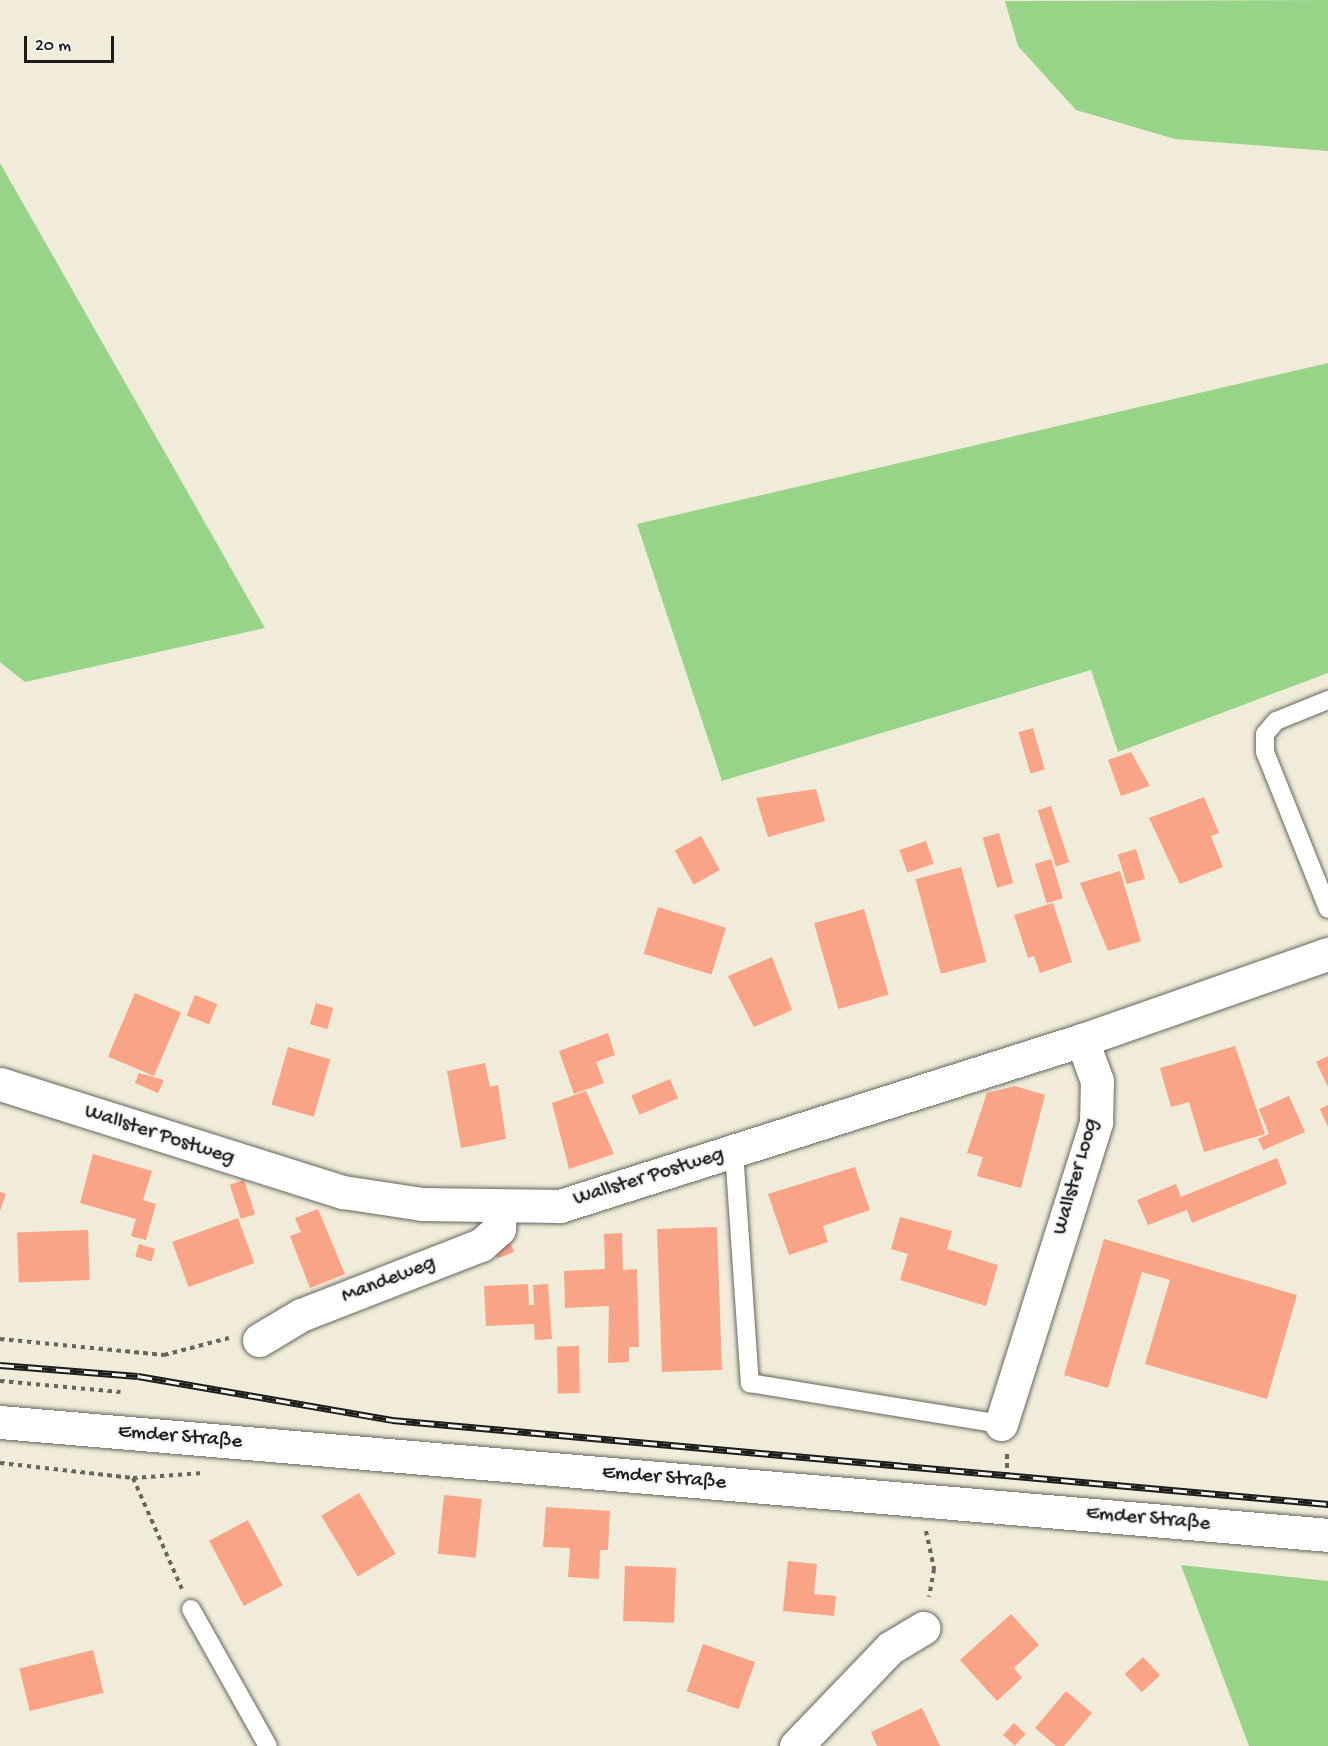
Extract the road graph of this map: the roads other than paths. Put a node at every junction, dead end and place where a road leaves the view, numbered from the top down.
1 (1328, 700) edge
2 (1328, 909) edge
3 (1328, 954) edge
4 (1082, 1040) junction
5 (0, 1084) edge
6 (734, 1151) junction
7 (500, 1208) junction
8 (259, 1340) road end
9 (0, 1422) edge
10 (1001, 1424) joint
11 (1328, 1535) edge
12 (191, 1609) road end
13 (922, 1628) road end
14 (268, 1746) edge
15 (796, 1746) edge

1 - 2 lane
3 - 4 street
4 - 6 street, Wallster Postweg
4 - 10 street, Wallster Loog
5 - 7 street, Wallster Postweg
6 - 7 street, Wallster Postweg
6 - 10 lane
7 - 8 street, Mandeweg
9 - 11 street, Emder Straße
12 - 14 lane
13 - 15 street

